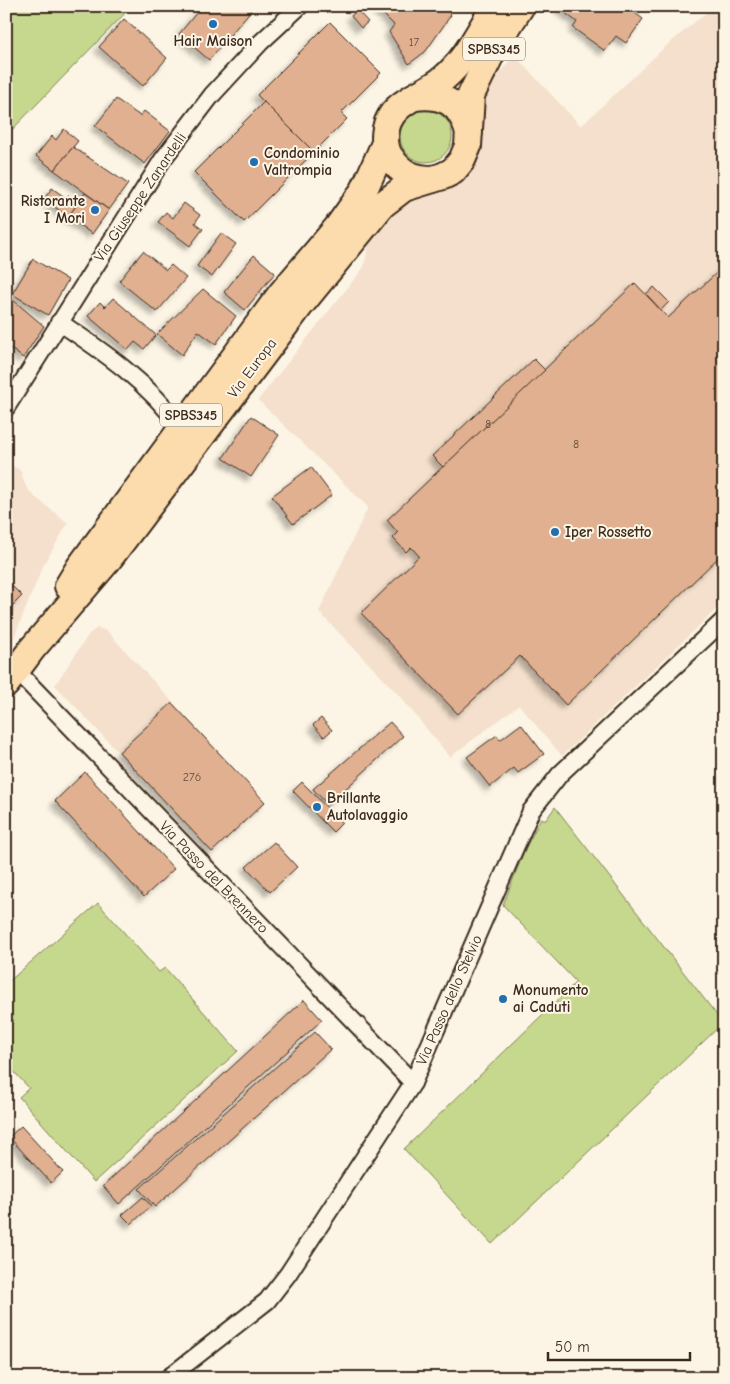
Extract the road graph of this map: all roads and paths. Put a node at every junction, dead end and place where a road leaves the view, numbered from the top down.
1 (300, 6) edge
2 (495, 6) edge
3 (520, 6) edge
4 (414, 97) junction
5 (469, 132) junction
6 (385, 143) junction
7 (433, 179) junction
8 (59, 322) junction
9 (6, 408) edge
10 (181, 428) junction
11 (724, 620) edge
12 (32, 649) junction
13 (11, 677) edge
14 (413, 1083) junction
15 (168, 1378) edge

1 - 8 street, Via Giuseppe Zanardelli
2 - 4 main road, Via Europa / SPBS345
3 - 5 main road, Via Europa / SPBS345
4 - 5 main road
4 - 6 main road, Via Europa / SPBS345
5 - 7 main road, Via Europa / SPBS345
6 - 7 main road
6 - 10 main road, Via Europa / SPBS345
7 - 12 main road, Via Europa / SPBS345
8 - 9 street, Via Giuseppe Zanardelli
8 - 10 street
10 - 12 main road, Via Europa / SPBS345
11 - 14 street, Via Passo dello Stelvio
12 - 13 main road, Via Europa / SPBS345
13 - 14 street, Via Passo del Brennero
14 - 15 street, Via Passo dello Stelvio

